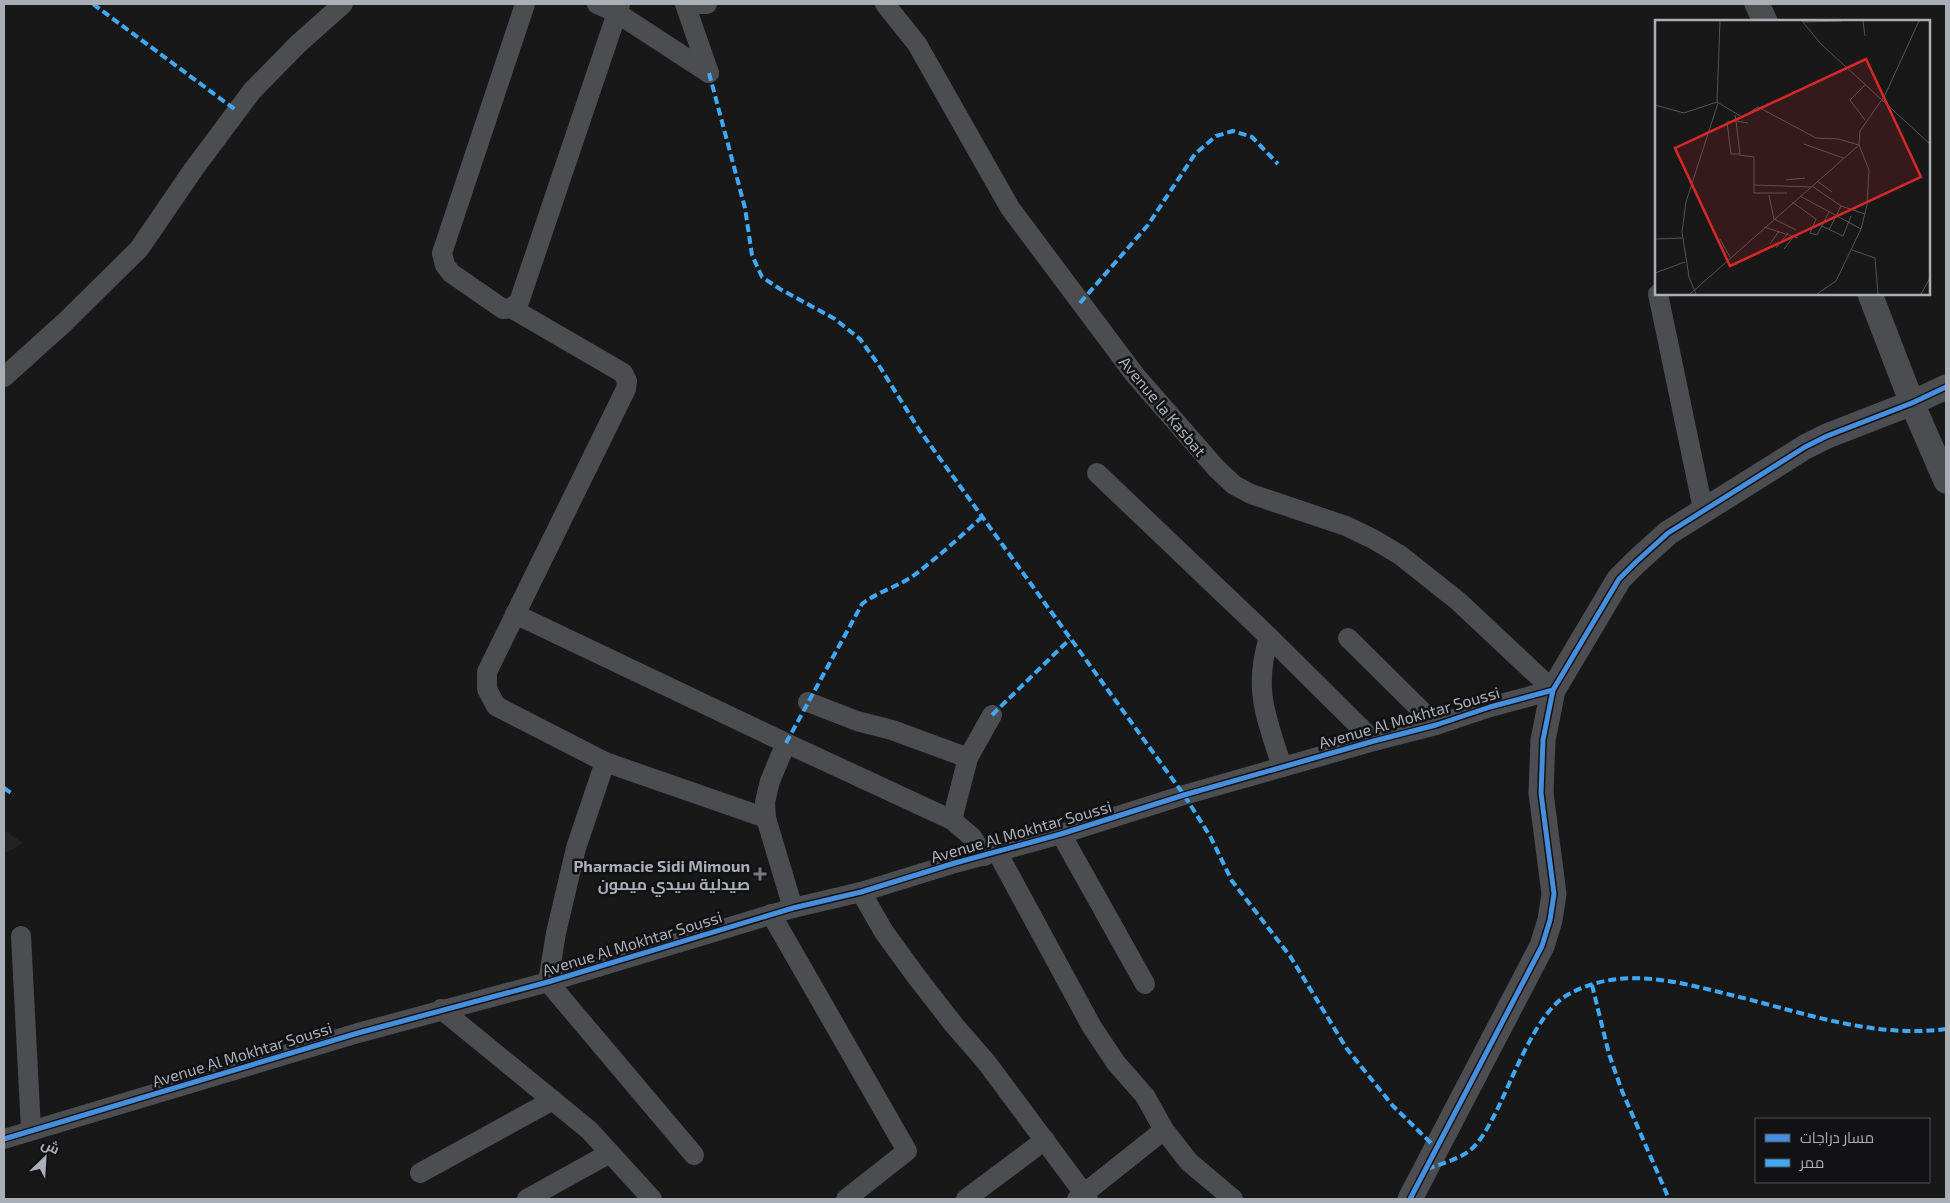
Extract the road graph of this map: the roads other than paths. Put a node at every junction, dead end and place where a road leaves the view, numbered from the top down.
1 (344, 4) edge
2 (525, 4) edge
3 (597, 4) edge
4 (685, 4) edge
5 (694, 4) edge
6 (707, 4) edge
7 (885, 4) edge
8 (1757, 4) edge
9 (619, 8) edge
10 (1764, 20) edge
11 (1658, 295) edge
12 (1870, 295) edge
13 (511, 308) junction
14 (4, 377) edge
15 (1946, 387) edge
16 (1912, 403) junction
17 (1097, 473) dead end
18 (1946, 481) edge
19 (1703, 509) junction
20 (515, 614) junction
21 (1270, 637) junction
22 (1348, 638) dead end
23 (1553, 690) junction
24 (808, 702) dead end
25 (992, 715) dead end
26 (1436, 725) junction
27 (1374, 741) junction
28 (786, 743) junction
29 (968, 758) junction
30 (605, 762) junction
31 (1282, 767) junction
32 (766, 818) junction
33 (952, 820) junction
34 (1061, 834) junction
35 (991, 854) junction
36 (862, 892) junction
37 (793, 908) junction
38 (771, 914) junction
39 (21, 936) dead end
40 (548, 982) junction
41 (1145, 984) dead end
42 (441, 1009) junction
43 (553, 1100) junction
44 (31, 1130) junction
45 (1164, 1130) junction
46 (4, 1138) edge
47 (1044, 1140) junction
48 (610, 1153) junction
49 (694, 1154) dead end
50 (420, 1174) dead end
51 (1083, 1197) edge
52 (527, 1199) edge
53 (650, 1199) edge
54 (846, 1199) edge
55 (966, 1199) edge
56 (1233, 1199) edge
57 (1410, 1199) edge

1 - 14 street
2 - 13 street
3 - 9 street
4 - 9 street
5 - 6 street
7 - 23 street, Avenue la Kasbat
8 - 10 street
9 - 13 street
11 - 19 street
12 - 16 street
13 - 20 street
15 - 16 street
16 - 18 street
16 - 19 street
17 - 21 street
19 - 23 street
20 - 28 street
20 - 30 street
21 - 27 street
21 - 31 street
22 - 26 street
23 - 26 street, Avenue Al Mokhtar Soussi
23 - 57 street
24 - 29 street
25 - 29 street
26 - 27 street, Avenue Al Mokhtar Soussi
27 - 31 street, Avenue Al Mokhtar Soussi
28 - 32 street
28 - 33 street
29 - 33 street
30 - 32 street
30 - 40 street
31 - 34 street, Avenue Al Mokhtar Soussi
32 - 37 street
33 - 35 street
34 - 35 street, Avenue Al Mokhtar Soussi
34 - 41 street
35 - 36 street, Avenue Al Mokhtar Soussi
35 - 45 street
36 - 37 street, Avenue Al Mokhtar Soussi
36 - 47 street
37 - 38 street, Avenue Al Mokhtar Soussi
38 - 40 street, Avenue Al Mokhtar Soussi
38 - 54 street
39 - 44 street
40 - 42 street, Avenue Al Mokhtar Soussi
40 - 49 street
42 - 43 street
42 - 44 street, Avenue Al Mokhtar Soussi
43 - 48 street
43 - 50 street
44 - 46 street, Avenue Al Mokhtar Soussi
45 - 51 street
45 - 56 street
47 - 51 street
47 - 55 street
48 - 52 street
48 - 53 street

